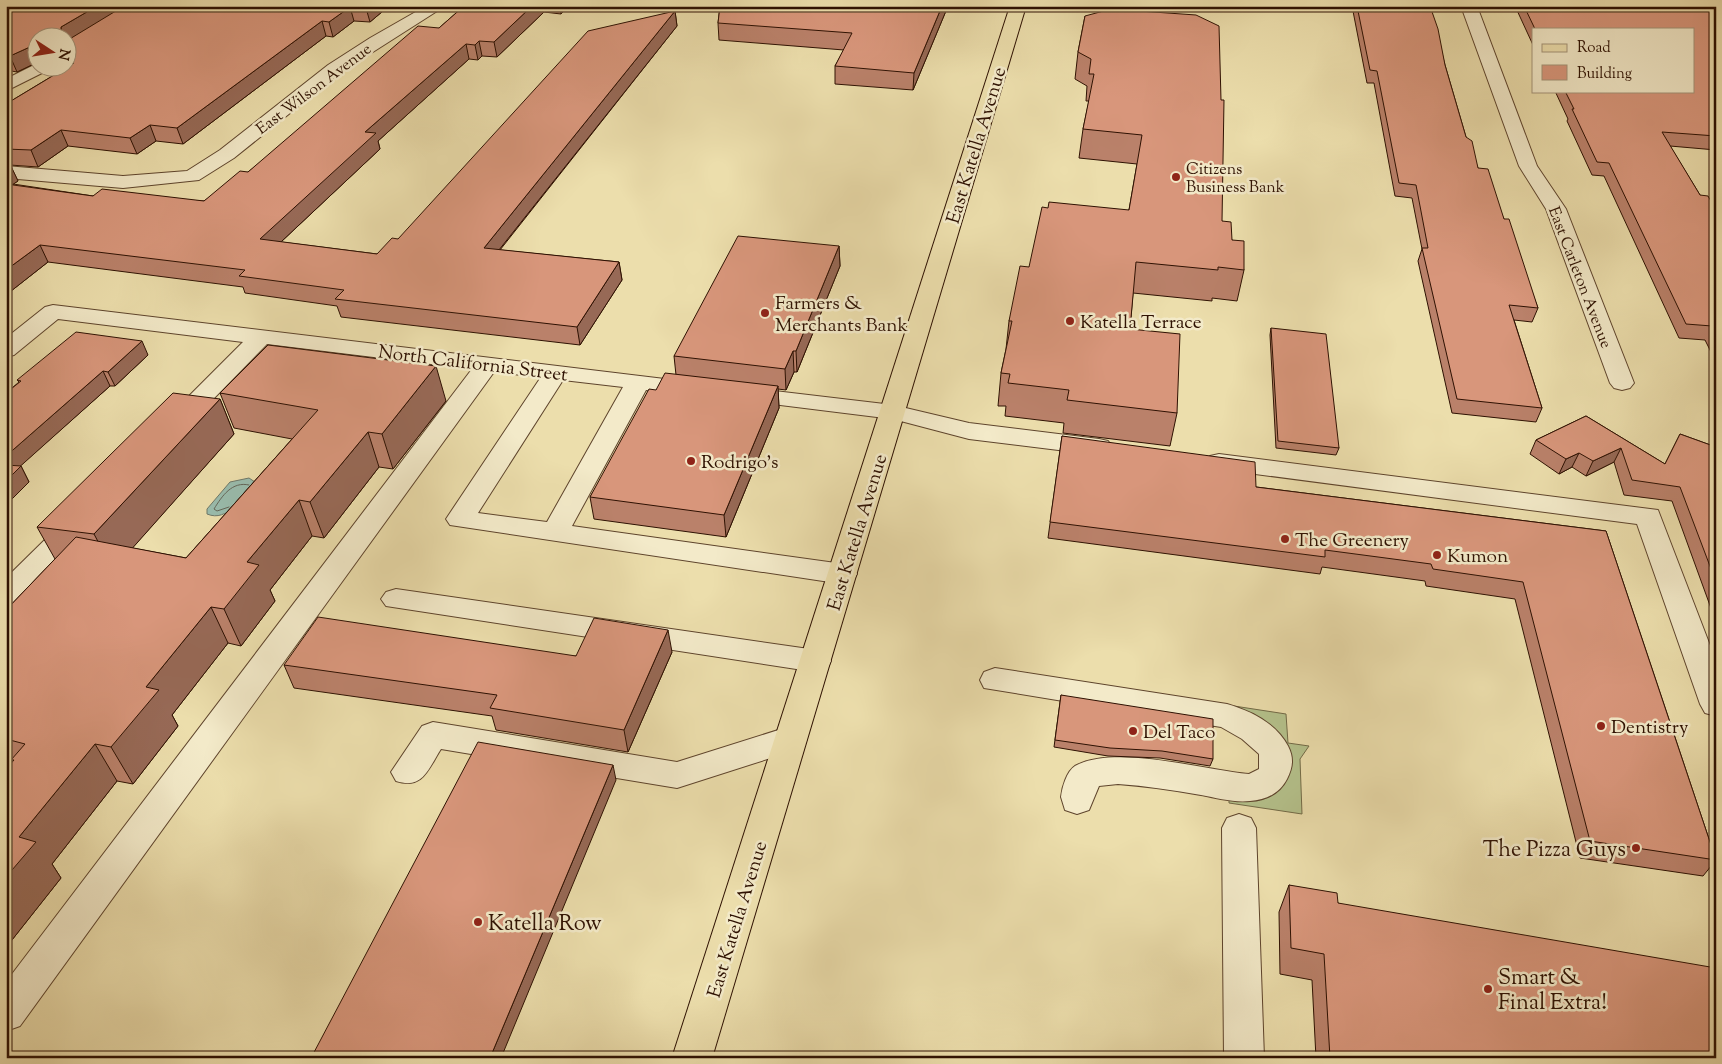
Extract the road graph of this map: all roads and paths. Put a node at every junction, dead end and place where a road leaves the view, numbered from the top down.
1 (438, 6) edge
2 (1018, 6) edge
3 (1469, 6) edge
4 (28, 74) edge
5 (6, 86) edge
6 (6, 172) edge
7 (260, 337) junction
8 (6, 350) edge
9 (488, 364) junction
10 (556, 372) junction
11 (638, 382) junction
12 (1622, 383) dead end
13 (893, 412) junction
14 (158, 442) edge
15 (1125, 450) edge
16 (1193, 459) edge
17 (96, 505) edge
18 (555, 532) junction
19 (843, 574) junction
20 (6, 596) edge
21 (396, 599) dead end
22 (816, 661) junction
23 (995, 680) dead end
24 (1716, 704) edge
25 (792, 740) junction
26 (408, 772) dead end
27 (1077, 800) dead end
28 (1239, 828) dead end
29 (6, 1013) edge
30 (692, 1058) edge
31 (1244, 1058) edge

1 - 6 street, East Wilson Avenue
2 - 13 main road, East Katella Avenue
3 - 12 street, East Carleton Avenue
4 - 5 street
7 - 8 street, North California Street
7 - 9 street, North California Street
7 - 14 street
9 - 10 street, North California Street
9 - 29 street
10 - 11 street, North California Street
10 - 18 street
11 - 13 street, North California Street
11 - 18 street
13 - 15 street, North California Street
13 - 19 main road, East Katella Avenue
16 - 24 street
17 - 20 street
18 - 19 street
19 - 22 main road, East Katella Avenue
21 - 22 street
22 - 25 main road, East Katella Avenue
23 - 27 street
25 - 26 street
25 - 30 main road, East Katella Avenue
28 - 31 street

